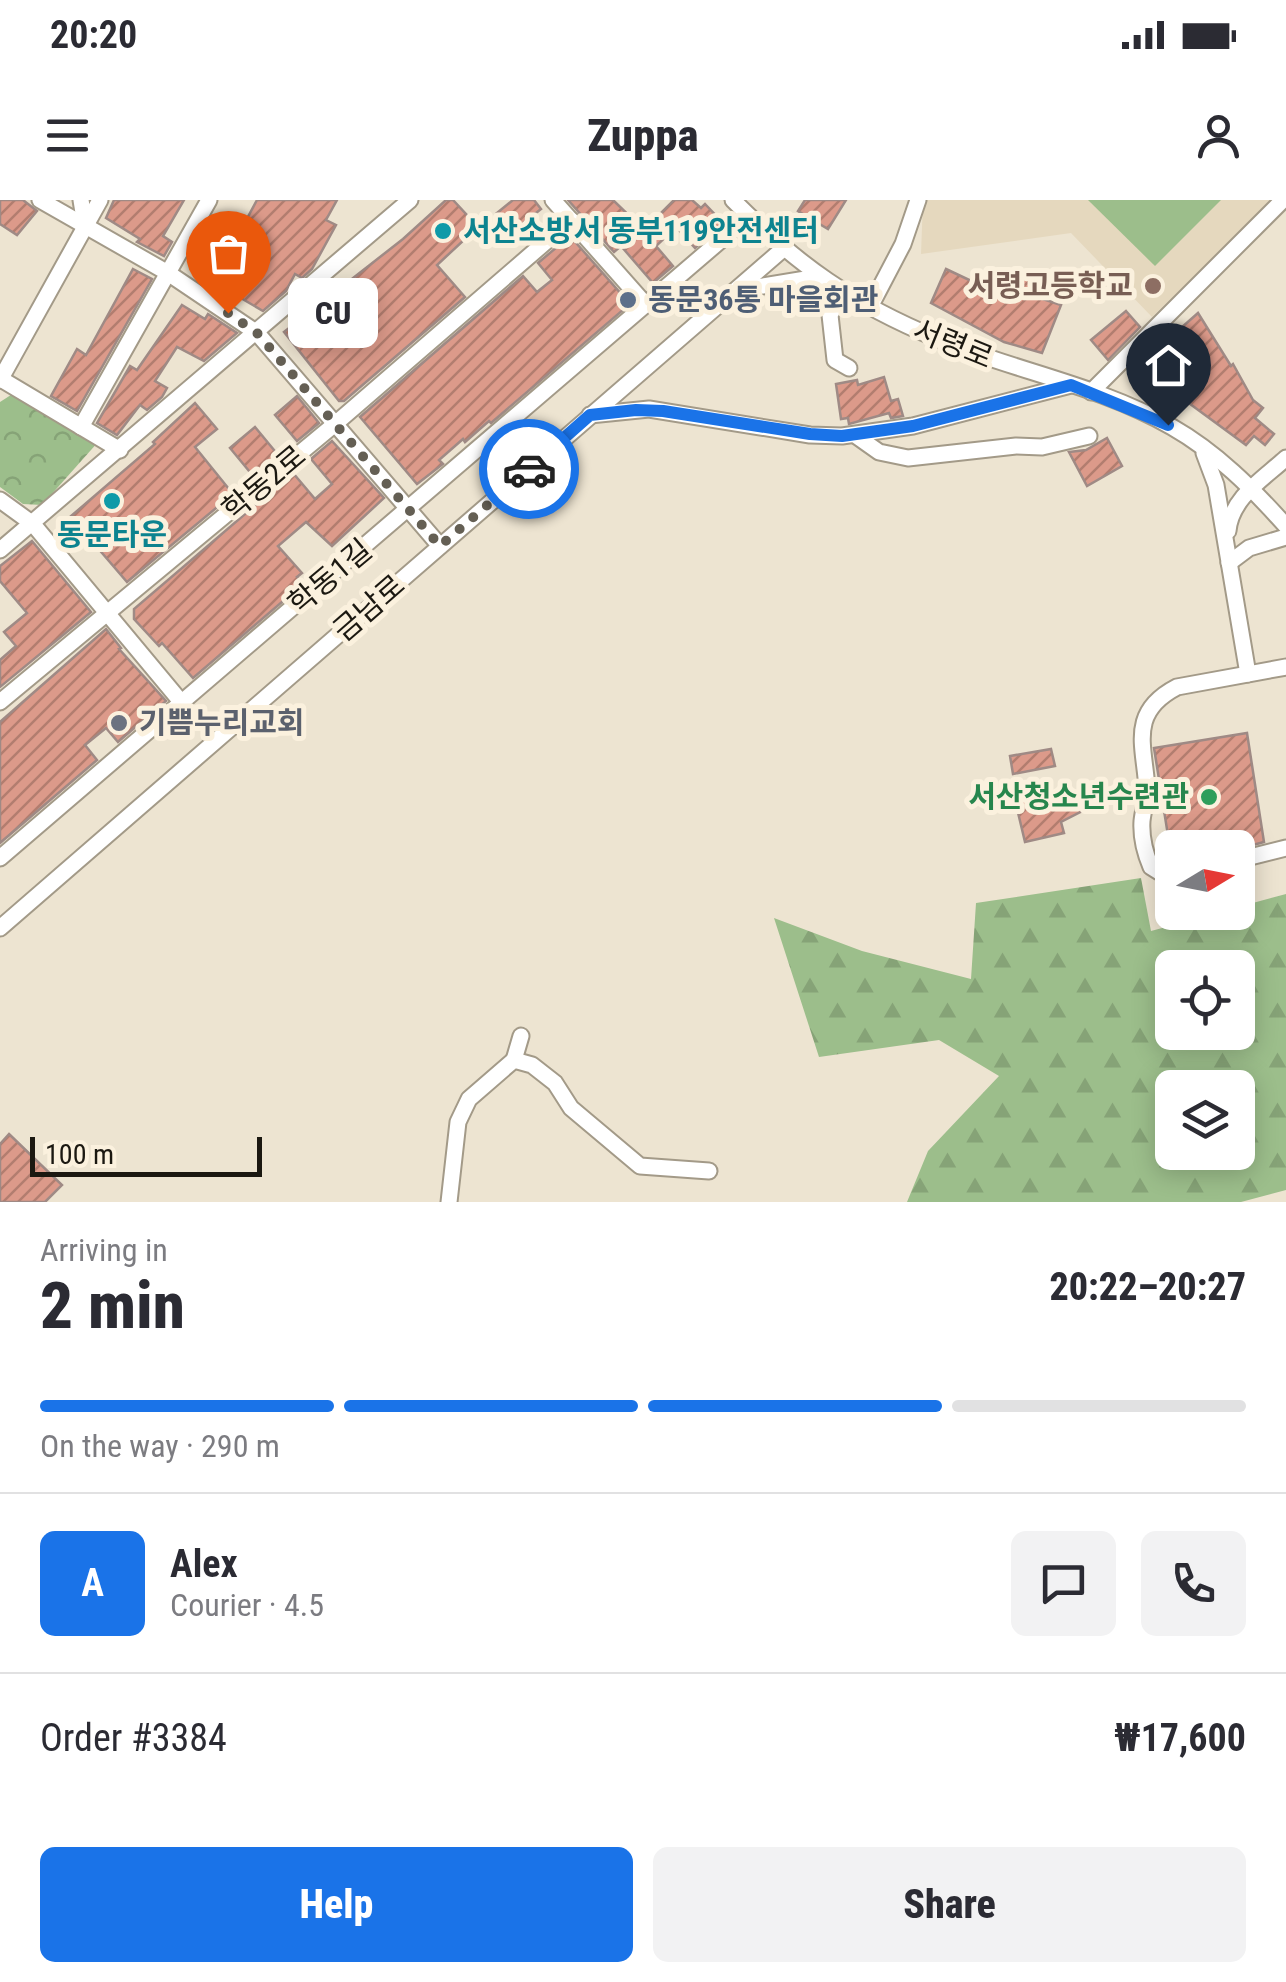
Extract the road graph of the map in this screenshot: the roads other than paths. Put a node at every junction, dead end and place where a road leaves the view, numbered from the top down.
1 (40, 200) edge
2 (81, 200) edge
3 (100, 200) edge
4 (209, 200) edge
5 (410, 200) edge
6 (553, 200) edge
7 (732, 200) edge
8 (1284, 200) edge
9 (919, 202) edge
10 (749, 216) junction
11 (571, 220) junction
12 (85, 225) junction
13 (783, 249) junction
14 (168, 273) junction
15 (818, 277) junction
16 (734, 290) junction
17 (842, 292) junction
18 (646, 305) junction
19 (870, 308) junction
20 (257, 333) junction
21 (849, 368) dead end
22 (0, 380) edge
23 (1071, 385) junction
24 (1092, 392) junction
25 (590, 415) junction
26 (335, 424) junction
27 (81, 427) junction
28 (855, 435) junction
29 (1089, 436) dead end
30 (1195, 441) junction
31 (120, 450) junction
32 (1286, 458) edge
33 (1252, 489) junction
34 (0, 500) edge
35 (409, 510) junction
36 (34, 524) junction
37 (1286, 526) edge
38 (1286, 537) edge
39 (440, 546) junction
40 (0, 550) edge
41 (1228, 557) junction
42 (106, 614) junction
43 (1286, 667) edge
44 (1248, 674) junction
45 (0, 702) edge
46 (182, 703) junction
47 (1286, 848) edge
48 (1255, 857) edge
49 (0, 858) edge
50 (1155, 870) edge
51 (0, 928) edge
52 (521, 1036) dead end
53 (514, 1060) junction
54 (709, 1172) dead end
55 (450, 1202) edge

1 - 12 street
2 - 12 street
3 - 12 street
4 - 14 street
5 - 20 street
6 - 11 street
7 - 10 street, 서령로
8 - 24 street
9 - 19 street
10 - 13 street, 서령로
10 - 18 street, 학동1길
11 - 18 street
11 - 26 street, 학동2로
12 - 14 street
12 - 22 street
13 - 15 street, 서령로
13 - 16 street, 금남로
14 - 20 street
14 - 27 street
15 - 16 street
15 - 17 street, 서령로
16 - 25 street, 금남로
17 - 19 street, 서령로
17 - 21 street
18 - 35 street, 학동1길
19 - 23 street, 서령로
20 - 26 street
20 - 31 street
22 - 27 street
23 - 24 street, 서령로
23 - 28 street
24 - 30 street, 서령로
25 - 28 street
25 - 39 street, 금남로
26 - 35 street
26 - 42 street, 학동2로
27 - 31 street
28 - 29 street
30 - 33 street, 서령로
30 - 41 street
31 - 36 street
32 - 33 street
33 - 37 street, 서령로
33 - 41 street
34 - 36 street
35 - 39 street
35 - 46 street, 학동1길
36 - 40 street
36 - 42 street
38 - 41 street
39 - 51 street, 금남로
41 - 44 street
42 - 45 street, 학동2로
42 - 46 street
43 - 44 street
44 - 50 street
46 - 49 street, 학동1길
47 - 48 street
52 - 53 street
53 - 54 street
53 - 55 street

